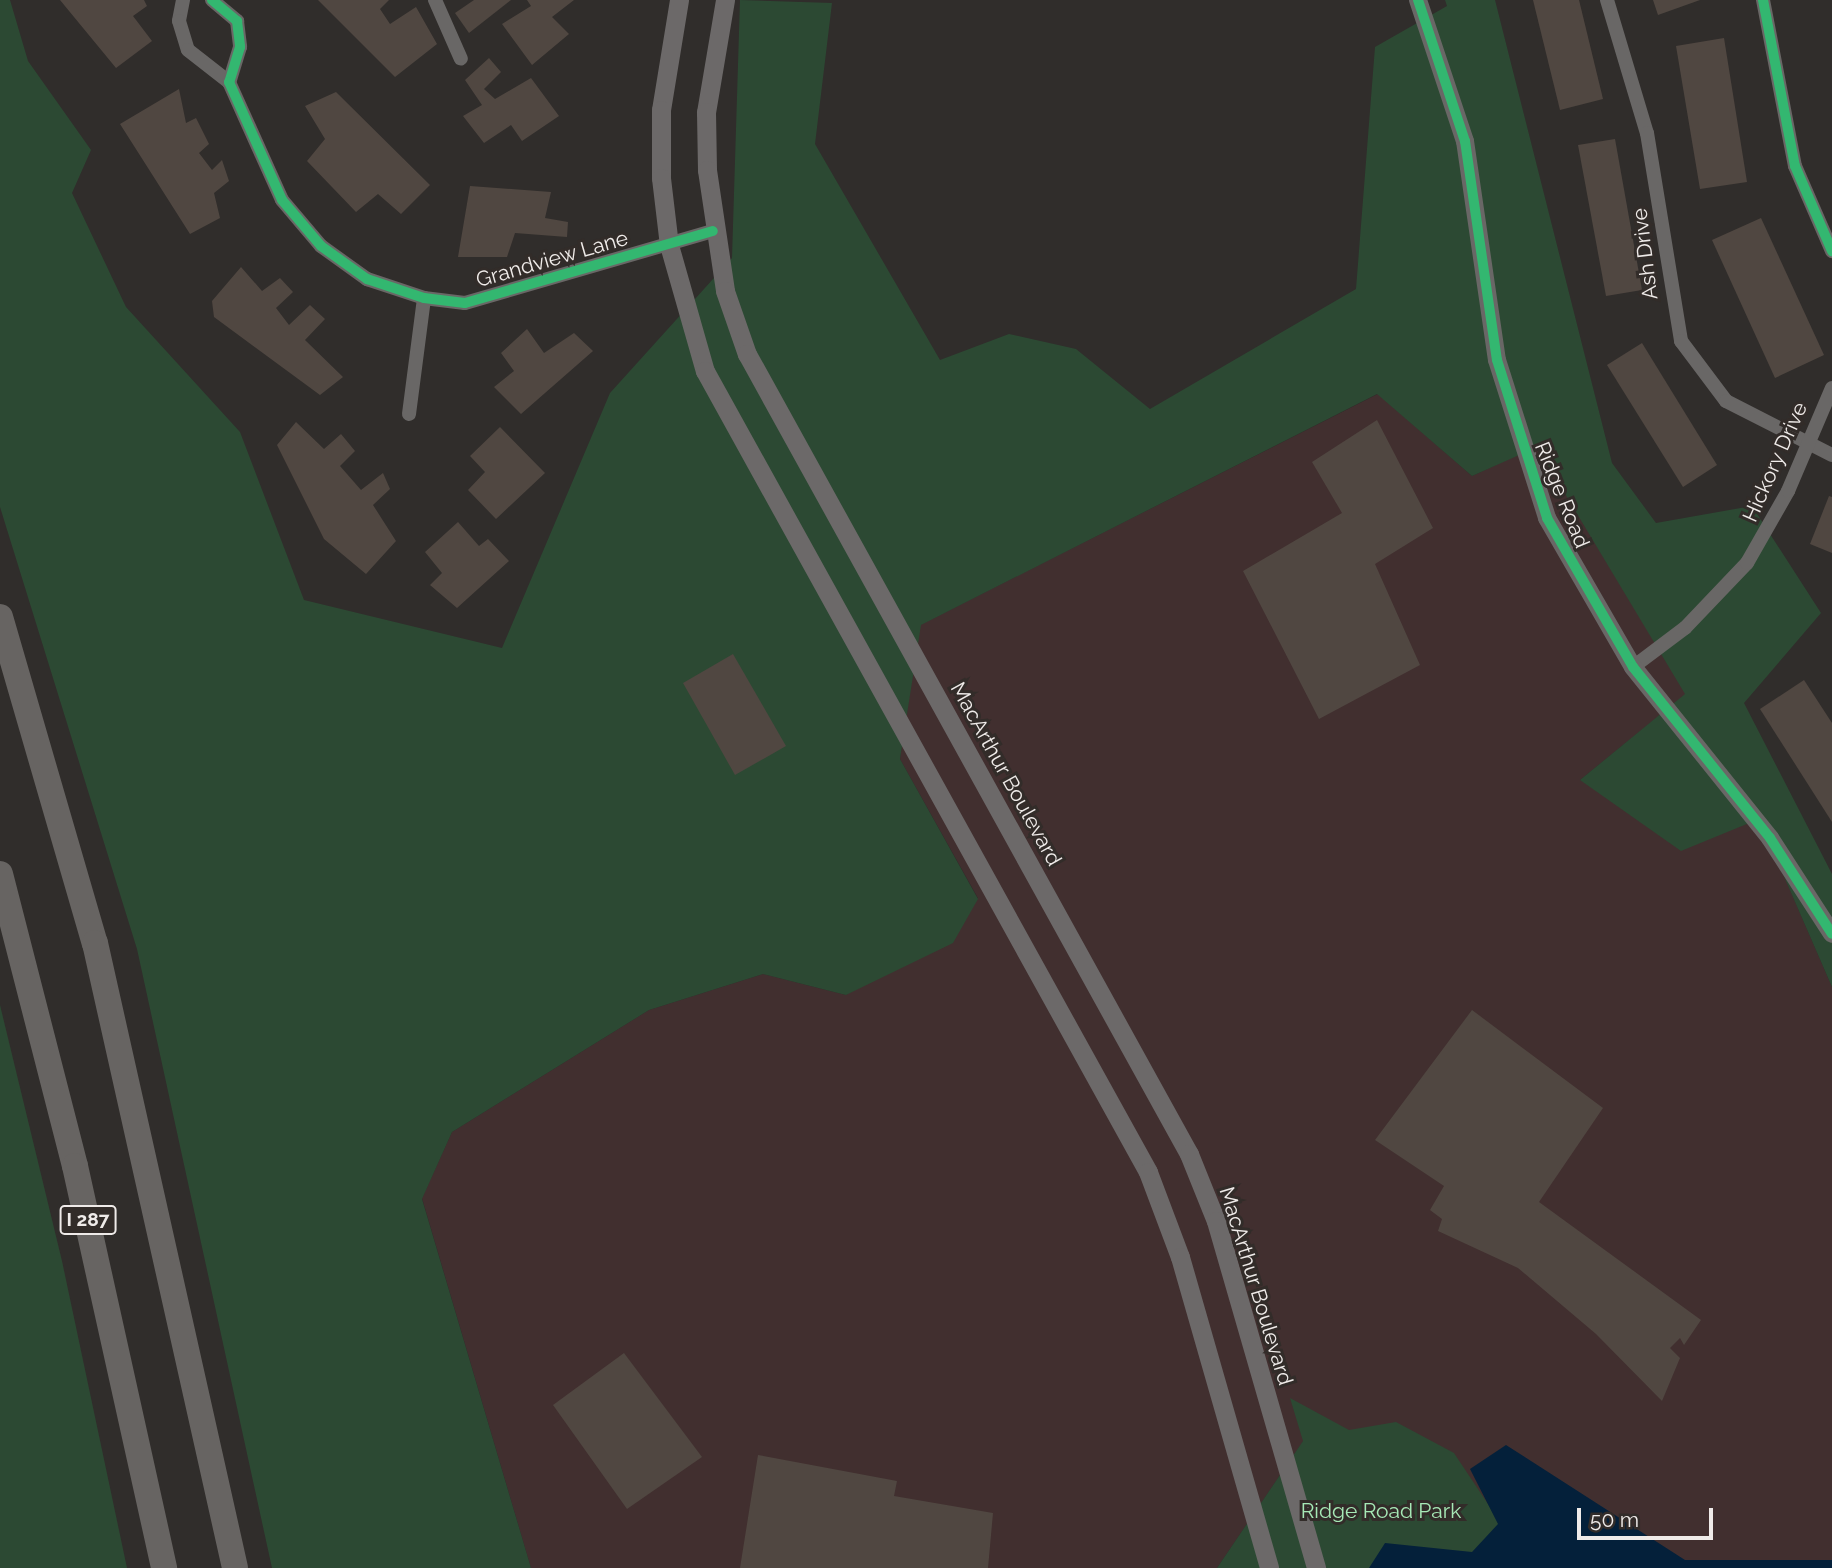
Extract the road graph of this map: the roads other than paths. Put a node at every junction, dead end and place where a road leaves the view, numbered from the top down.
1 (183, 0) edge
2 (212, 0) edge
3 (679, 0) edge
4 (725, 0) edge
5 (1418, 0) edge
6 (1606, 0) edge
7 (1763, 0) edge
8 (440, 2) edge
9 (461, 59) dead end
10 (229, 82) junction
11 (713, 231) junction
12 (669, 245) junction
13 (1832, 251) edge
14 (424, 298) junction
15 (1832, 388) edge
16 (409, 414) dead end
17 (1807, 443) junction
18 (1832, 455) edge
19 (0, 617) edge
20 (1633, 667) junction
21 (0, 874) edge
22 (1832, 934) edge
23 (164, 1568) edge
24 (235, 1568) edge
25 (1269, 1568) edge
26 (1316, 1568) edge

1 - 10 street, Grandview Lane
2 - 10 street
3 - 12 main road
4 - 11 main road, MacArthur Boulevard
5 - 20 street, Ridge Road
6 - 17 street, Ash Drive
7 - 13 street
8 - 9 street
10 - 14 street, Grandview Lane
11 - 12 street, Grandview Lane
11 - 26 main road, MacArthur Boulevard
12 - 14 street, Grandview Lane
12 - 25 main road
14 - 16 street
15 - 17 street, Hickory Drive
17 - 18 street, Ash Drive
17 - 20 street, Hickory Drive
19 - 24 highway
20 - 22 street, Ridge Road
21 - 23 highway, I 287

